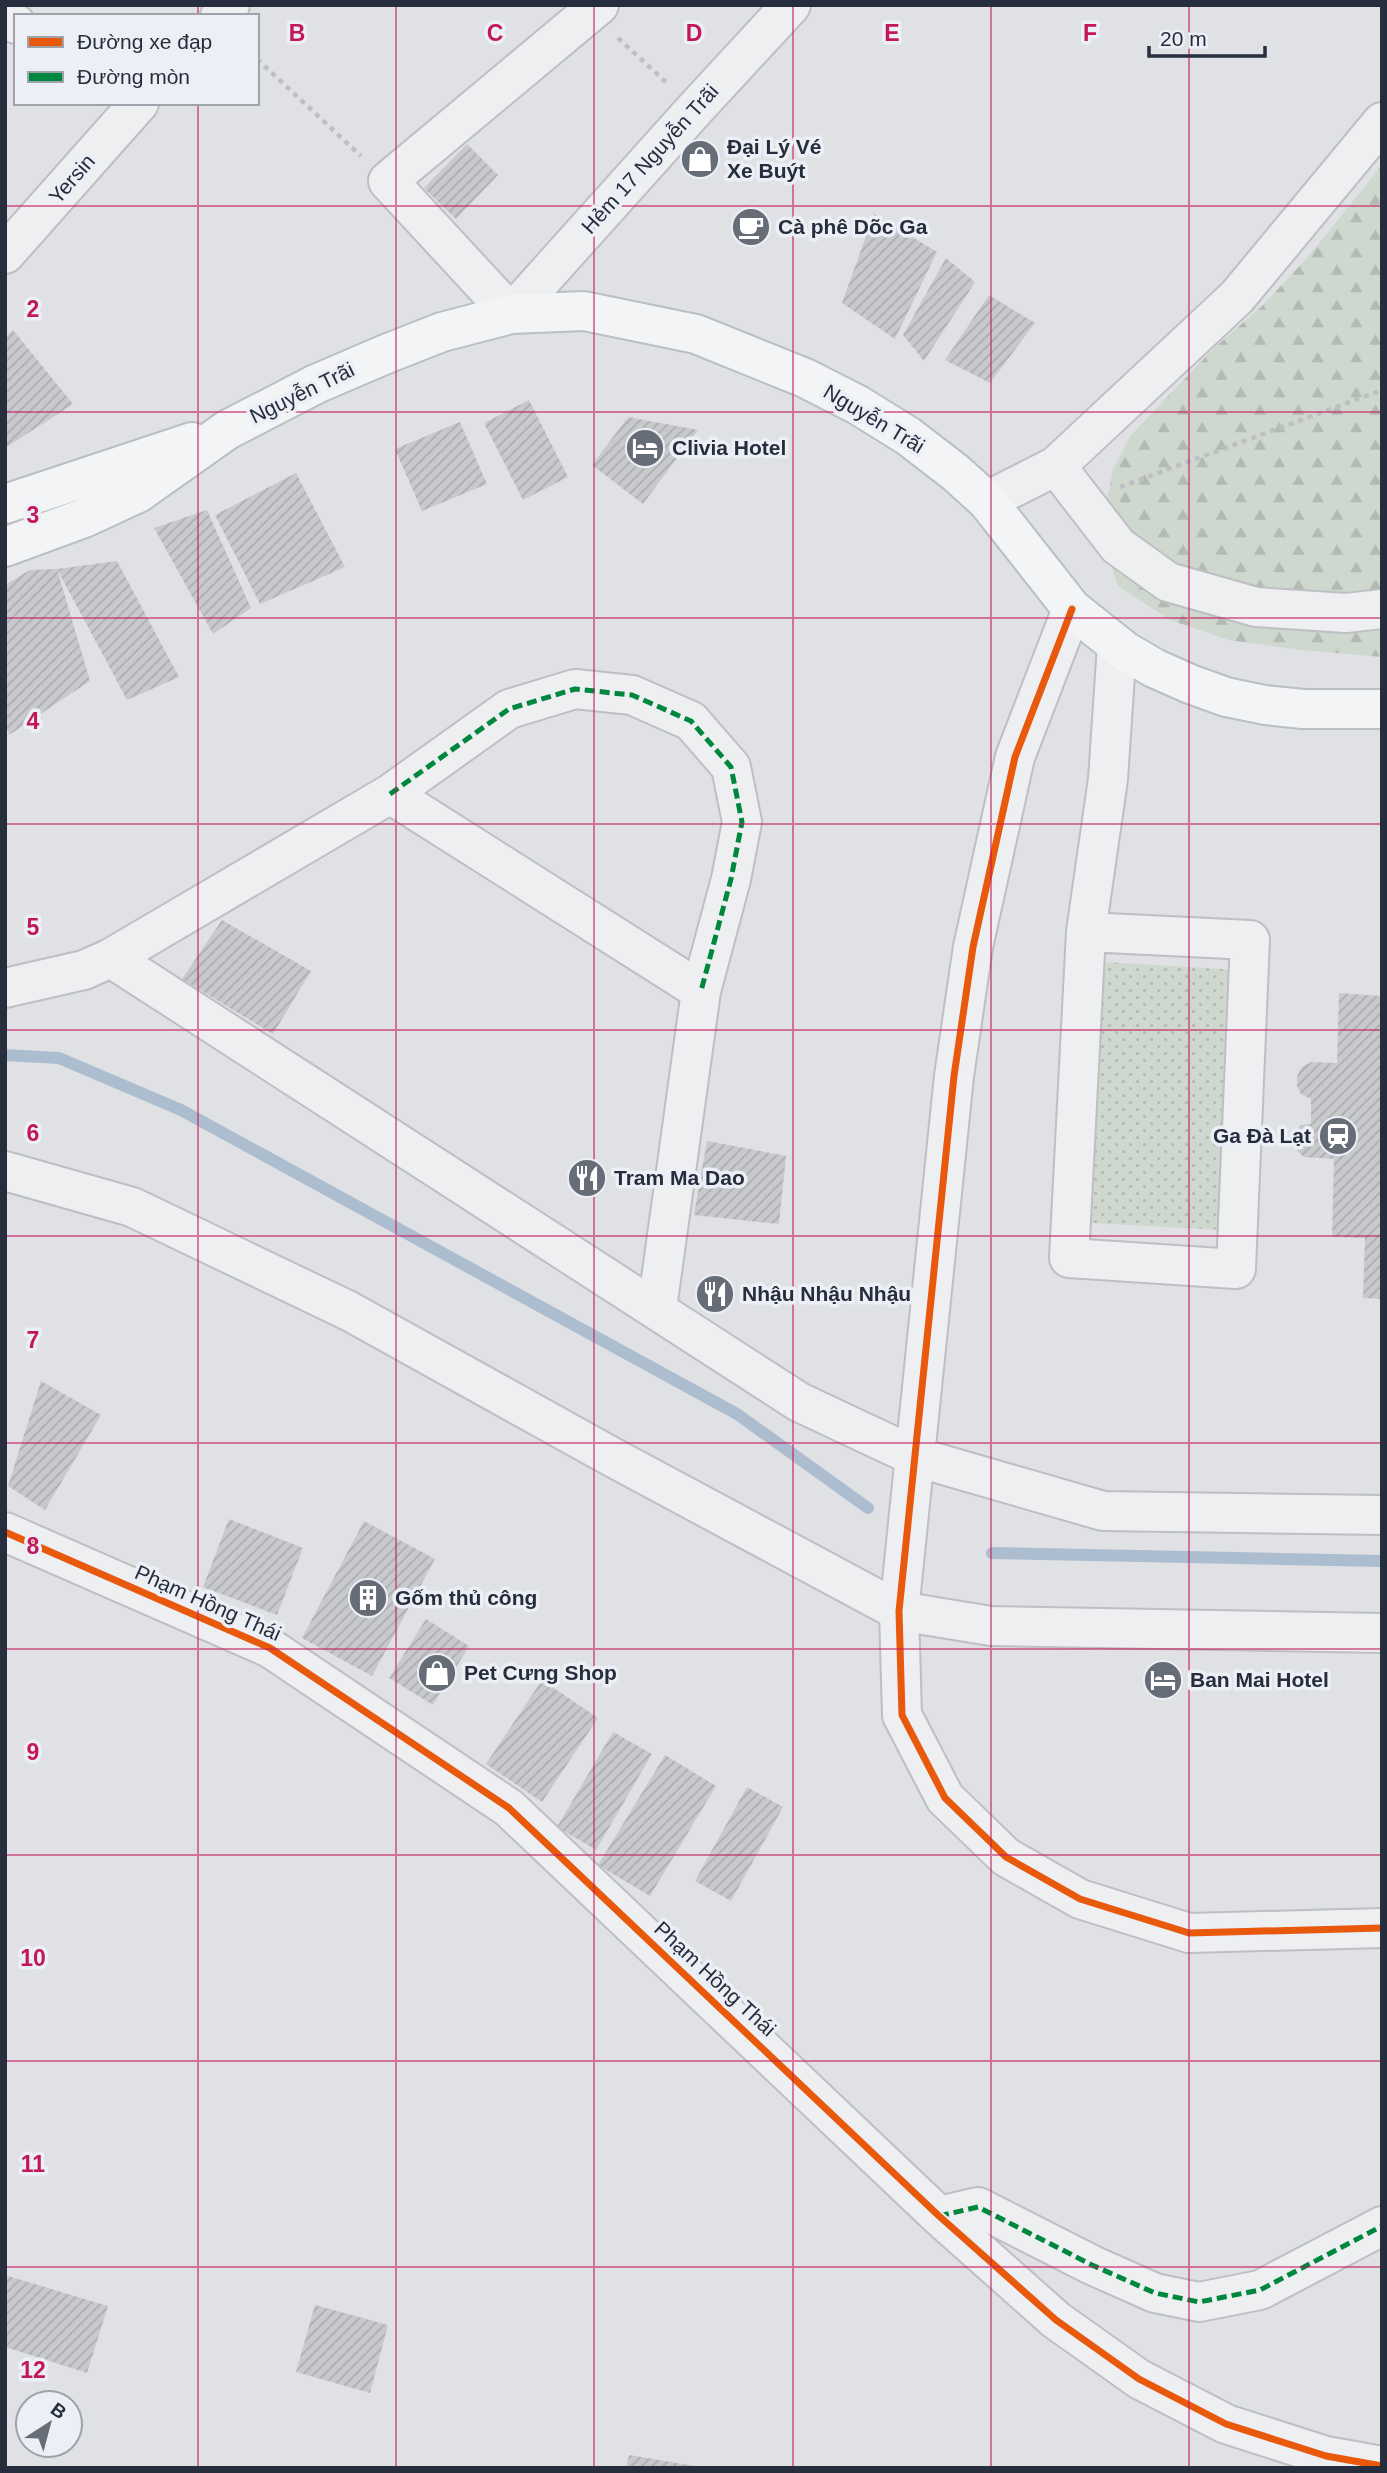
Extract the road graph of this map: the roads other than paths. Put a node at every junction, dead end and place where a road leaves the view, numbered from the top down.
1 (791, 5) edge
2 (591, 8) edge
3 (132, 106) edge
4 (1382, 122) edge
5 (5, 254) edge
6 (511, 314) junction
7 (227, 430) junction
8 (1056, 466) junction
9 (987, 501) junction
10 (5, 504) edge
11 (5, 547) edge
12 (1072, 609) junction
13 (1382, 609) edge
14 (1117, 645) junction
15 (1382, 709) edge
16 (390, 794) junction
17 (1086, 932) junction
18 (111, 958) junction
19 (5, 988) edge
20 (701, 991) junction
21 (5, 1171) edge
22 (657, 1308) junction
23 (916, 1457) junction
24 (1382, 1515) edge
25 (5, 1532) edge
26 (900, 1611) junction
27 (1382, 1633) edge
28 (1382, 1928) edge
29 (939, 2216) junction
30 (1382, 2226) edge
31 (1382, 2466) edge

1 - 6 street, Hẻm 17 Nguyễn Trãi
2 - 6 street
3 - 5 street, Yersin
4 - 8 street
6 - 7 main road, Nguyễn Trãi
6 - 9 main road, Nguyễn Trãi
7 - 10 main road, Nguyễn Trãi
7 - 11 main road, Nguyễn Trãi
8 - 9 street
8 - 13 street
9 - 12 main road, Nguyễn Trãi
12 - 14 main road, Nguyễn Trãi
12 - 23 street
14 - 15 main road, Nguyễn Trãi
14 - 17 street
16 - 18 street
16 - 20 street
16 - 20 street
17 - 17 street
18 - 19 street
18 - 22 street
20 - 22 street
21 - 26 street
22 - 23 street
23 - 24 street
23 - 26 street
25 - 29 street, Phạm Hồng Thái
26 - 27 street
26 - 28 street
29 - 30 street
29 - 31 street, Phạm Hồng Thái

